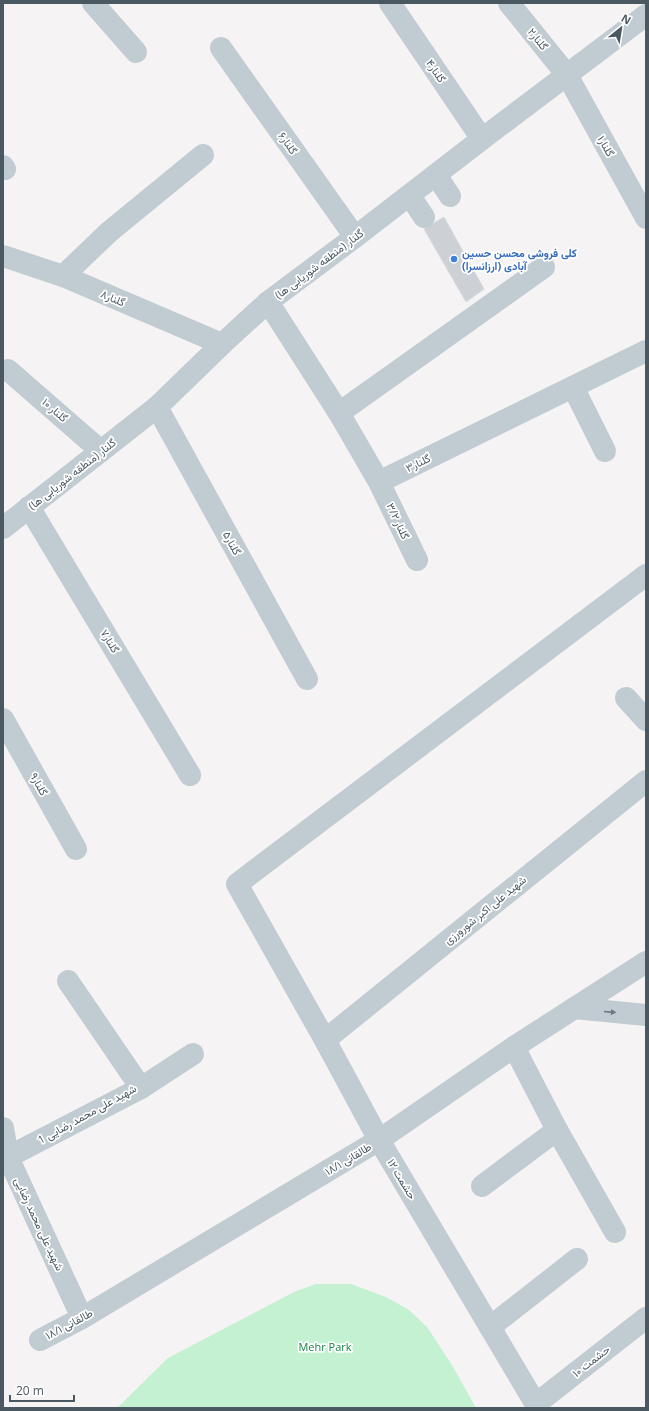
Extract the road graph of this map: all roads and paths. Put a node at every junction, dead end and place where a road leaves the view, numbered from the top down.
1 (93, 3) edge
2 (390, 3) edge
3 (509, 3) edge
4 (646, 15) edge
5 (221, 48) dead end
6 (136, 52) dead end
7 (567, 75) junction
8 (482, 139) junction
9 (202, 155) dead end
10 (436, 175) junction
11 (410, 196) junction
12 (450, 196) dead end
13 (424, 217) dead end
14 (646, 218) edge
15 (355, 237) junction
16 (8, 262) edge
17 (544, 267) dead end
18 (63, 276) junction
19 (268, 302) junction
20 (222, 344) junction
21 (646, 351) edge
22 (8, 370) dead end
23 (573, 387) junction
24 (157, 407) junction
25 (338, 413) junction
26 (101, 451) junction
27 (605, 451) dead end
28 (380, 482) junction
29 (29, 507) junction
30 (3, 528) edge
31 (417, 560) dead end
32 (646, 575) edge
33 (307, 679) dead end
34 (626, 698) dead end
35 (3, 719) edge
36 (646, 720) edge
37 (190, 775) dead end
38 (646, 781) edge
39 (76, 849) dead end
40 (646, 962) edge
41 (68, 981) dead end
42 (574, 1008) junction
43 (646, 1015) edge
44 (325, 1040) junction
45 (514, 1047) junction
46 (193, 1054) dead end
47 (141, 1088) junction
48 (3, 1128) edge
49 (557, 1130) junction
50 (379, 1140) junction
51 (8, 1157) junction
52 (482, 1186) dead end
53 (615, 1232) dead end
54 (577, 1259) dead end
55 (82, 1318) junction
56 (646, 1318) edge
57 (490, 1327) junction
58 (40, 1340) dead end
59 (537, 1406) edge

1 - 6 street
2 - 8 street, گلنار۴
3 - 7 street, گلنار۲
4 - 7 street, گلنار (منطقه شوریابی ها)
5 - 15 street, گلنار۶
7 - 8 street, گلنار (منطقه شوریابی ها)
7 - 14 street, گلنار۱
8 - 10 street, گلنار (منطقه شوریابی ها)
9 - 18 street
10 - 11 street, گلنار (منطقه شوریابی ها)
10 - 12 street
11 - 13 street
11 - 15 street, گلنار (منطقه شوریابی ها)
15 - 19 street, گلنار (منطقه شوریابی ها)
16 - 18 street, گلنار۸
17 - 25 street
18 - 20 street, گلنار۸
19 - 20 street, گلنار (منطقه شوریابی ها)
19 - 25 street
20 - 24 street, گلنار (منطقه شوریابی ها)
21 - 23 street, گلنار۳
22 - 26 street, گلنار ۱۰
23 - 27 street
23 - 28 street, گلنار۳
24 - 26 street, گلنار (منطقه شوریابی ها)
24 - 33 street, گلنار۵
25 - 28 street
26 - 29 street, گلنار (منطقه شوریابی ها)
28 - 31 street, گلنار ۳/۲
29 - 30 street, گلنار (منطقه شوریابی ها)
29 - 37 street, گلنار۷
32 - 44 street, حشمت ۱۲
34 - 36 street
35 - 39 street, گلنار۹
38 - 44 street, شهید علی اکبر شورورزی
40 - 42 street, طالقانی ۱۸/۱
41 - 47 street, شهید علی محمد رضایی 1
42 -> 43 street
42 - 45 street, طالقانی ۱۸/۱
44 - 50 street, حشمت ۱۲
45 - 49 street
45 - 50 street, طالقانی ۱۸/۱
46 - 47 street
47 - 51 street, شهید علی محمد رضایی 1
48 - 51 street, شهید علی محمد رضایی
49 - 52 street
49 - 53 street
50 - 55 street, طالقانی ۱۸/۱
50 - 57 street, حشمت ۱۲
51 - 55 street, شهید علی محمد رضایی
54 - 57 street
55 - 58 street, طالقانی ۱۸/۱
56 - 59 street, حشمت ۱۰
57 - 59 street, حشمت ۱۲

